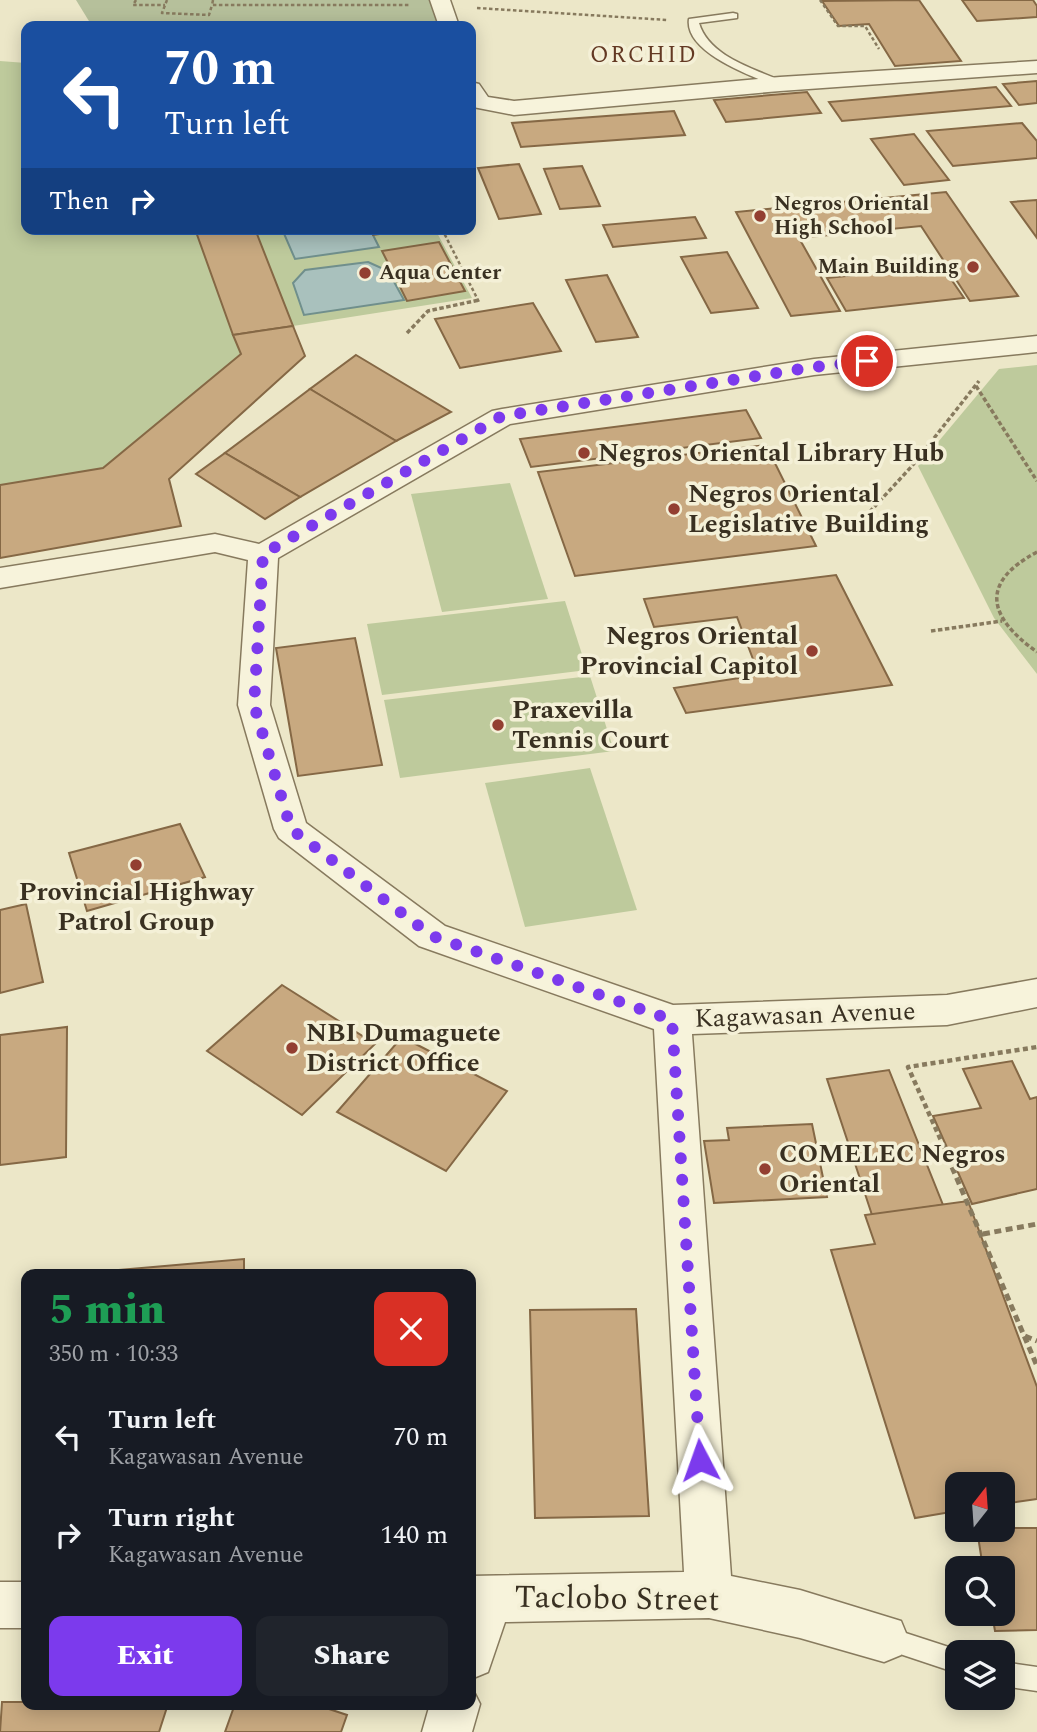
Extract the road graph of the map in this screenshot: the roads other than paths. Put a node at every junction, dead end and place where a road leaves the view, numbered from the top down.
1 (441, 3) edge
2 (733, 16) dead end
3 (447, 21) edge
4 (1037, 67) edge
5 (779, 84) junction
6 (476, 96) edge
7 (1037, 344) edge
8 (263, 554) junction
9 (0, 578) edge
10 (1037, 993) edge
11 (672, 1020) junction
12 (709, 1595) junction
13 (480, 1599) edge
14 (0, 1605) edge
15 (21, 1605) edge
16 (476, 1624) edge
17 (884, 1638) joint
18 (945, 1657) edge
19 (1015, 1676) edge
20 (1037, 1679) edge
21 (453, 1710) edge
22 (447, 1732) edge

1 - 3 street
2 - 5 lane
4 - 5 street
5 - 6 street
7 - 8 street
8 - 9 street
8 - 11 street, Kagawasan Avenue
10 - 11 street, Kagawasan Avenue
11 - 12 street
12 - 13 street, Taclobo Street
12 - 17 street, Taclobo Street
13 - 16 street
14 - 15 street
17 - 18 lane
19 - 20 lane
21 - 22 street

